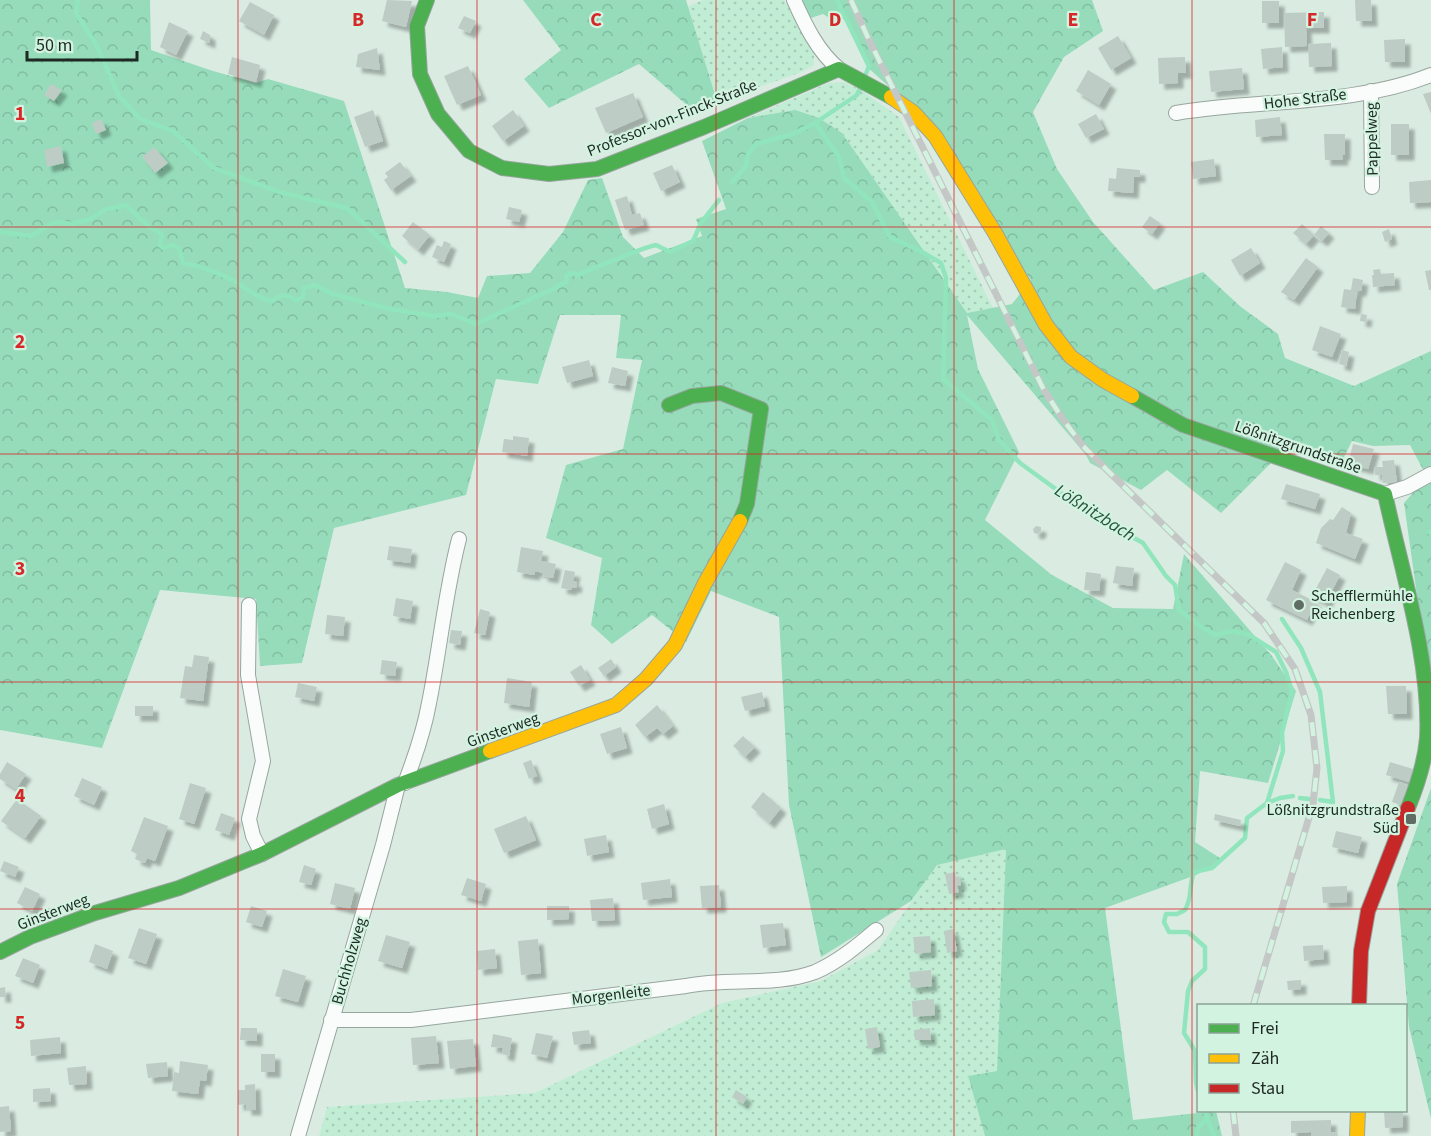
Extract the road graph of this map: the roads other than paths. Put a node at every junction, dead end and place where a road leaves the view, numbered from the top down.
1 (427, 0) edge
2 (794, 0) edge
3 (839, 69) junction
4 (1431, 75) edge
5 (1371, 91) junction
6 (1176, 113) dead end
7 (1372, 187) dead end
8 (669, 405) dead end
9 (1431, 474) edge
10 (1385, 494) junction
11 (459, 539) dead end
12 (249, 605) dead end
13 (1425, 637) edge
14 (402, 784) junction
15 (262, 854) junction
16 (876, 930) dead end
17 (0, 952) edge
18 (1359, 1004) edge
19 (331, 1020) junction
20 (1358, 1112) edge
21 (298, 1136) edge
22 (1357, 1136) edge

1 - 3 street, Professor-von-Finck-Straße
2 - 3 street
3 - 10 street, Lößnitzgrundstraße
4 - 5 street, Hohe Straße
5 - 6 street, Hohe Straße
5 - 7 street, Pappelweg
8 - 14 street, Ginsterweg
9 - 10 street
10 - 13 street
11 - 14 street, Buchholzweg
12 - 15 street
13 - 18 street
14 - 15 street, Ginsterweg
14 - 19 street, Buchholzweg
15 - 17 street, Ginsterweg
16 - 19 street, Morgenleite
19 - 21 street, Buchholzweg
20 - 22 street

